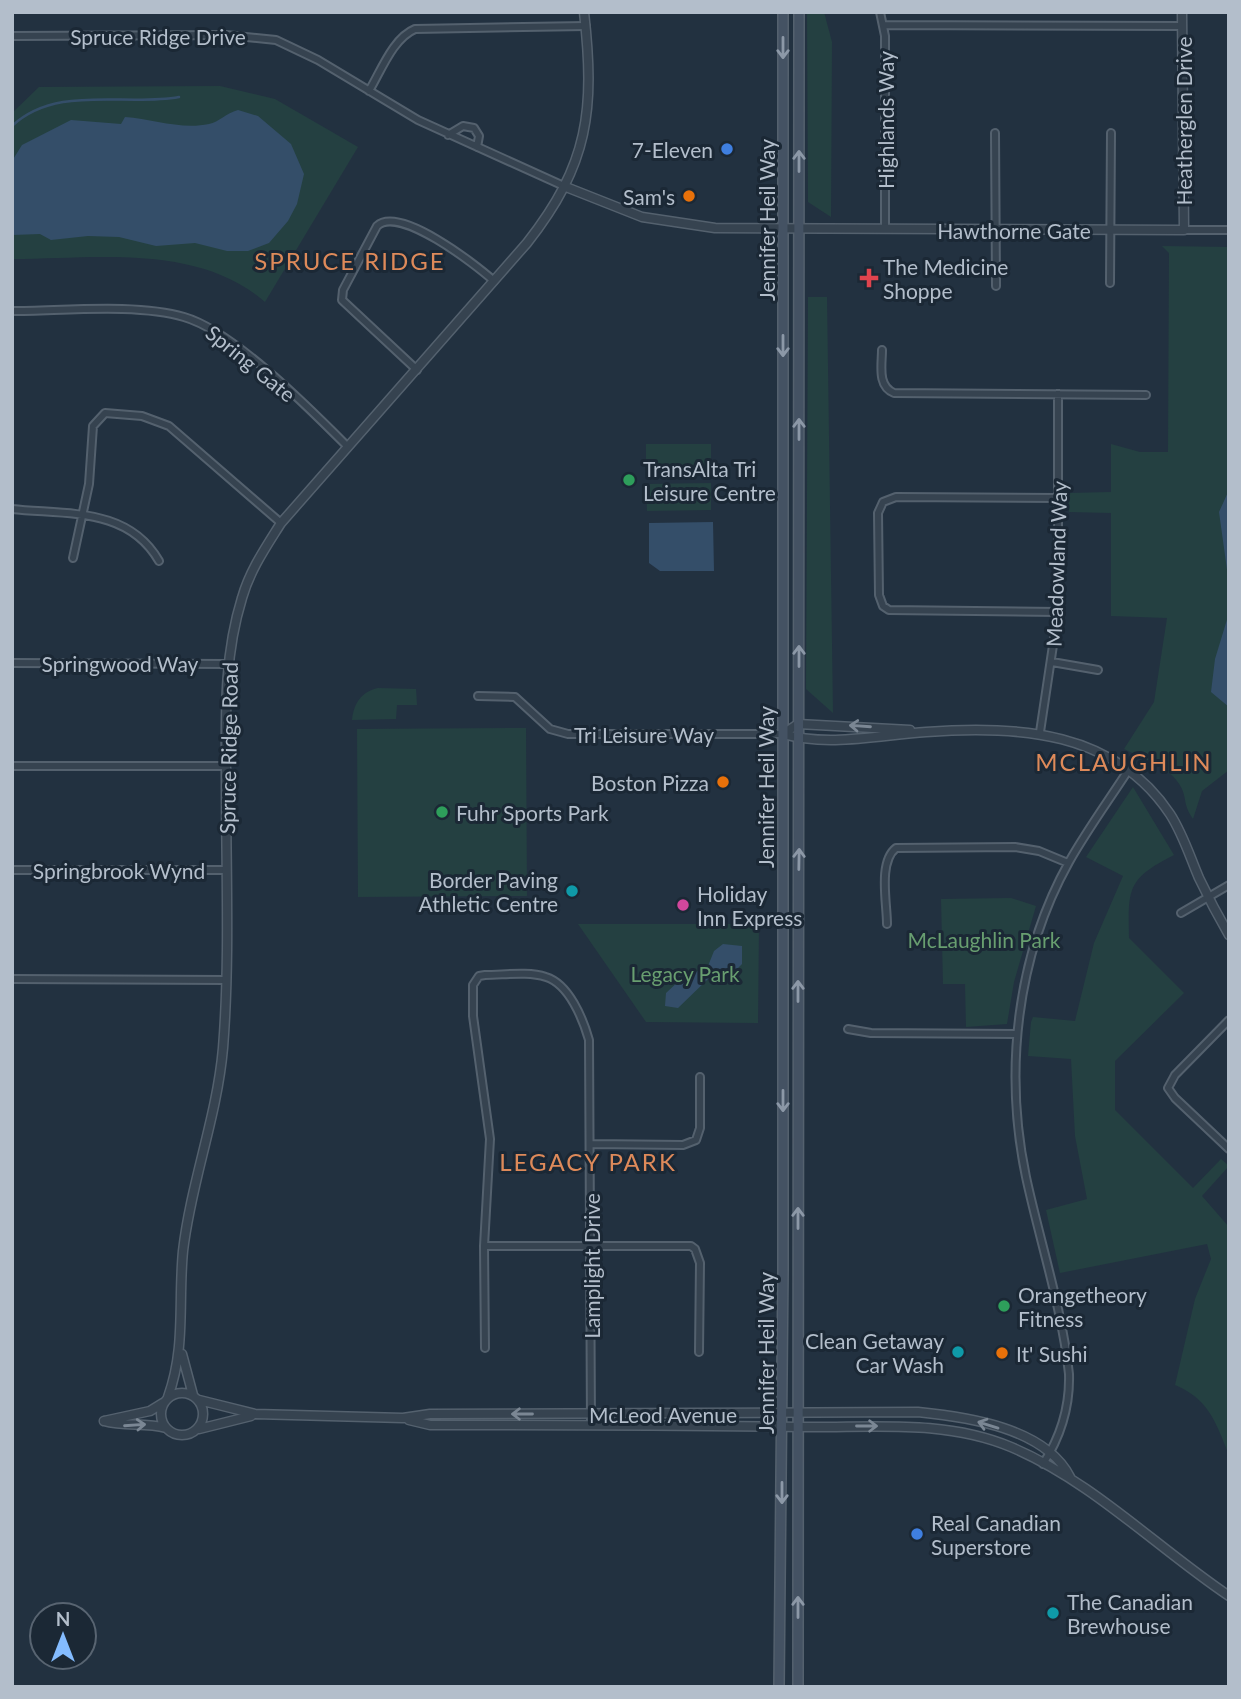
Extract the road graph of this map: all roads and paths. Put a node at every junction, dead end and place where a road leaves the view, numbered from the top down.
1 (584, 12) edge
2 (783, 12) edge
3 (799, 12) edge
4 (880, 12) edge
5 (1182, 12) edge
6 (884, 25) junction
7 (586, 26) junction
8 (1182, 26) junction
9 (12, 36) edge
10 (369, 91) junction
11 (995, 132) dead end
12 (1111, 133) dead end
13 (448, 135) junction
14 (477, 148) junction
15 (566, 187) junction
16 (783, 229) junction
17 (799, 229) junction
18 (885, 229) junction
19 (996, 230) junction
20 (1110, 230) junction
21 (1184, 230) junction
22 (1229, 230) edge
23 (494, 281) junction
24 (1110, 283) dead end
25 (996, 286) dead end
26 (12, 312) edge
27 (882, 350) dead end
28 (417, 370) junction
29 (1058, 394) junction
30 (1146, 395) dead end
31 (347, 446) junction
32 (1058, 498) junction
33 (12, 509) edge
34 (83, 514) junction
35 (281, 523) junction
36 (73, 558) dead end
37 (159, 561) dead end
38 (1058, 612) junction
39 (1052, 662) junction
40 (12, 663) edge
41 (227, 664) junction
42 (1098, 670) dead end
43 (478, 696) dead end
44 (798, 724) junction
45 (928, 732) junction
46 (1040, 732) junction
47 (783, 734) junction
48 (799, 739) junction
49 (12, 766) edge
50 (226, 766) junction
51 (1129, 769) junction
52 (1068, 863) junction
53 (12, 870) edge
54 (226, 870) junction
55 (1229, 885) edge
56 (1208, 898) junction
57 (1181, 913) dead end
58 (887, 924) dead end
59 (1229, 934) edge
60 (12, 979) edge
61 (226, 979) junction
62 (1229, 1020) edge
63 (848, 1029) dead end
64 (1017, 1034) junction
65 (700, 1076) dead end
66 (592, 1144) junction
67 (1229, 1149) edge
68 (591, 1245) junction
69 (484, 1246) junction
70 (181, 1348) junction
71 (485, 1348) dead end
72 (699, 1352) dead end
73 (196, 1397) junction
74 (165, 1400) junction
75 (798, 1412) junction
76 (590, 1414) junction
77 (783, 1414) junction
78 (255, 1415) junction
79 (402, 1418) junction
80 (590, 1425) junction
81 (782, 1425) junction
82 (798, 1427) junction
83 (166, 1428) junction
84 (197, 1430) junction
85 (1051, 1452) junction
86 (1043, 1464) junction
87 (1070, 1477) junction
88 (1229, 1596) edge
89 (779, 1687) edge
90 (798, 1687) edge

1 - 7 street, Spruce Ridge Road
2 -> 16 main road, Jennifer Heil Way
17 -> 3 main road, Jennifer Heil Way
4 - 6 street, Highlands Way
5 - 8 street, Heatherglen Drive
6 - 8 street
6 - 18 street, Highlands Way
7 - 10 street
7 - 15 street, Spruce Ridge Road
8 - 21 street, Heatherglen Drive
9 - 10 street, Spruce Ridge Drive
10 - 13 street, Spruce Ridge Drive
11 - 19 street
12 - 20 street
13 - 14 street, Spruce Ridge Drive
13 - 14 street
14 - 15 street, Spruce Ridge Drive
15 - 16 street, Spruce Ridge Drive
15 - 23 street, Spruce Ridge Road
16 - 17 street, Spruce Ridge Drive
16 -> 47 main road, Jennifer Heil Way
17 - 18 street, Hawthorne Gate
44 -> 17 main road, Jennifer Heil Way
18 - 19 street, Hawthorne Gate
19 - 20 street, Hawthorne Gate
19 - 25 street
20 - 21 street, Hawthorne Gate
20 - 24 street
21 - 22 street, Hawthorne Gate
23 - 28 street, Spruce Ridge Road
23 - 28 street
26 - 31 street, Spring Gate
27 - 29 street
28 - 31 street, Spruce Ridge Road
29 - 30 street
29 - 32 street, Meadowland Way
31 - 35 street, Spruce Ridge Road
32 - 38 street, Meadowland Way
32 - 38 street
33 - 34 street
34 - 35 street
34 - 36 street
34 - 37 street
35 - 41 street, Spruce Ridge Road
38 - 39 street, Meadowland Way
39 - 42 street
39 - 46 street, Meadowland Way
40 - 41 street, Springwood Way
41 - 50 street, Spruce Ridge Road
43 - 47 street, Tri Leisure Way
45 -> 44 street
44 - 47 street
44 - 48 main road, Jennifer Heil Way
45 - 46 street
45 - 48 street
46 - 51 street
47 - 48 street
47 -> 77 main road, Jennifer Heil Way
75 -> 48 main road, Jennifer Heil Way
49 - 50 street
50 - 54 street, Spruce Ridge Road
51 - 52 street
51 - 56 street
52 - 58 street
52 - 64 street
53 - 54 street, Springbrook Wynd
54 - 61 street, Spruce Ridge Road
55 - 56 street
56 - 57 street
56 - 59 street
60 - 61 street
61 - 70 street, Spruce Ridge Road
62 - 67 street
63 - 64 street
64 - 85 street
65 - 66 street
66 - 68 street, Lamplight Drive
66 - 69 street, Lamplight Drive
68 - 69 street
68 - 72 street
68 - 76 street, Lamplight Drive
69 - 71 street, Lamplight Drive
70 - 73 street, Spruce Ridge Road
70 - 74 street, Spruce Ridge Road
73 - 74 street
73 - 78 street, McLeod Avenue
73 - 84 street
74 - 83 street
74 -> 83 street
75 - 77 street, McLeod Avenue
75 - 82 main road, Jennifer Heil Way
85 -> 75 street, McLeod Avenue
76 - 77 street, McLeod Avenue
76 -> 79 street, McLeod Avenue
76 - 80 street, Lamplight Drive
77 - 81 main road, Jennifer Heil Way
78 - 79 street, McLeod Avenue
78 - 84 street, McLeod Avenue
79 - 80 street, McLeod Avenue
80 - 81 street, McLeod Avenue
81 - 82 street, McLeod Avenue
81 -> 89 main road, Jennifer Heil Way
82 -> 86 street, McLeod Avenue
90 -> 82 main road, Jennifer Heil Way
83 - 84 street
85 - 86 street
85 - 87 street, McLeod Avenue
86 - 87 street, McLeod Avenue
87 - 88 street, McLeod Avenue

